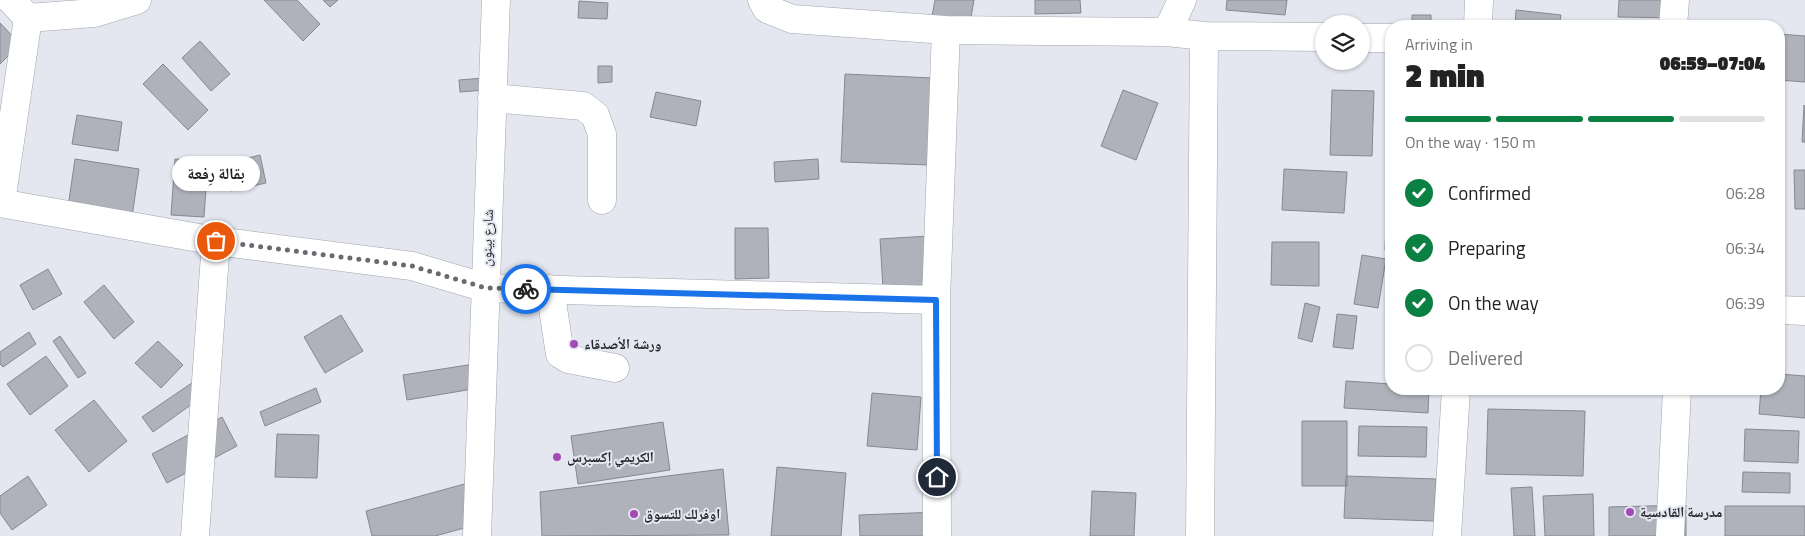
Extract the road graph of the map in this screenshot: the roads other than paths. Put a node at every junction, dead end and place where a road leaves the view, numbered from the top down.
1 (137, 0) edge
2 (496, 0) edge
3 (762, 0) edge
4 (1182, 0) edge
5 (1479, 0) edge
6 (1675, 0) edge
7 (19, 9) edge
8 (1478, 20) edge
9 (1673, 20) edge
10 (946, 30) junction
11 (1167, 32) junction
12 (1204, 36) junction
13 (1315, 37) edge
14 (1370, 38) edge
15 (1385, 38) edge
16 (492, 98) junction
17 (602, 200) dead end
18 (0, 203) edge
19 (216, 241) junction
20 (486, 288) junction
21 (550, 289) junction
22 (936, 300) junction
23 (1785, 310) edge
24 (1805, 311) edge
25 (615, 368) dead end
26 (1456, 395) edge
27 (1678, 395) edge
28 (195, 536) edge
29 (477, 536) edge
30 (937, 536) edge
31 (1200, 536) edge
32 (1446, 536) edge
33 (1670, 536) edge

1 - 7 street
2 - 16 street, شارع بينون
3 - 10 street
4 - 11 street
5 - 8 street
6 - 9 street
7 - 18 street
10 - 11 street
10 - 22 street
11 - 12 street
12 - 13 street
12 - 31 street
14 - 15 street
16 - 17 street
16 - 20 street, شارع بينون
18 - 19 street
19 - 20 street
19 - 28 street
20 - 21 street
20 - 29 street, شارع بينون
21 - 22 street
21 - 25 street
22 - 30 street
23 - 24 street
26 - 32 street
27 - 33 street

